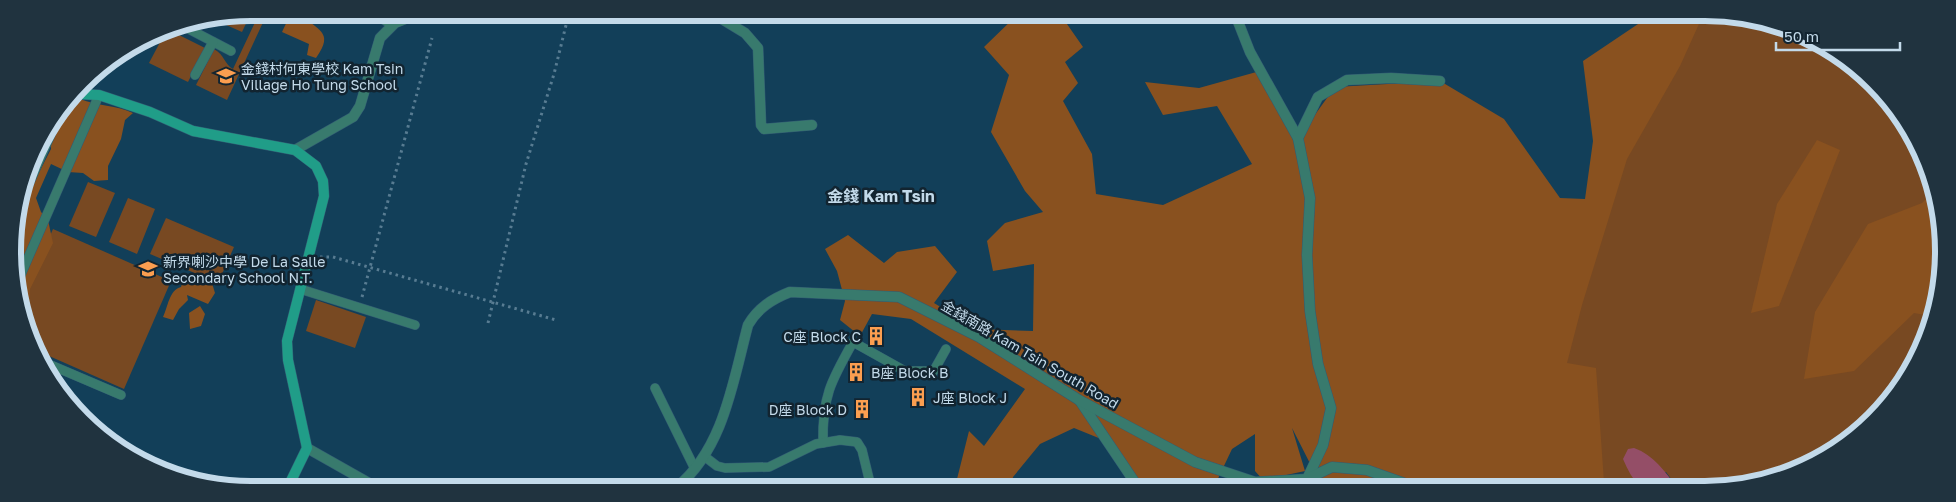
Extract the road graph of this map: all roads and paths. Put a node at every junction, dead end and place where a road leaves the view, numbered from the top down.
1 (386, 21) edge
2 (400, 21) edge
3 (567, 21) edge
4 (731, 21) edge
5 (1238, 21) edge
6 (392, 25) junction
7 (190, 30) edge
8 (432, 38) dead end
9 (212, 42) junction
10 (231, 51) dead end
11 (195, 75) dead end
12 (1440, 81) dead end
13 (84, 94) edge
14 (99, 95) junction
15 (812, 125) dead end
16 (1298, 138) junction
17 (295, 150) junction
18 (308, 257) junction
19 (22, 271) edge
20 (300, 289) junction
21 (359, 307) junction
22 (556, 320) dead end
23 (488, 323) dead end
24 (415, 325) dead end
25 (946, 349) dead end
26 (52, 365) edge
27 (655, 388) dead end
28 (120, 394) dead end
29 (1079, 400) junction
30 (823, 443) junction
31 (307, 448) junction
32 (704, 456) junction
33 (694, 468) junction
34 (1307, 479) junction
35 (291, 481) edge
36 (365, 481) edge
37 (683, 481) edge
38 (869, 481) edge
39 (1133, 481) edge
40 (1252, 481) edge
41 (1272, 481) edge
42 (1396, 481) edge

1 - 6 lane
2 - 6 street
3 - 23 path
4 - 15 street
5 - 16 street
6 - 17 street
7 - 9 lane
8 - 21 path
9 - 10 lane
9 - 11 lane
12 - 16 street
13 - 14 street
14 - 17 street
14 - 19 lane
16 - 34 street
17 - 18 street
18 - 20 street
18 - 22 path
20 - 21 lane
20 - 31 street
21 - 24 lane
25 - 30 lane
26 - 28 lane
27 - 33 lane
29 - 32 street, 金錢南路 Kam Tsin South Road
29 - 39 street
29 - 40 street, 金錢南路 Kam Tsin South Road
30 - 32 lane
30 - 38 lane
31 - 35 street
31 - 36 street
32 - 33 street, 金錢南路 Kam Tsin South Road
33 - 37 street, 金錢南路 Kam Tsin South Road
34 - 41 street, 金錢南路 Kam Tsin South Road
34 - 42 street, 金錢南路 Kam Tsin South Road

